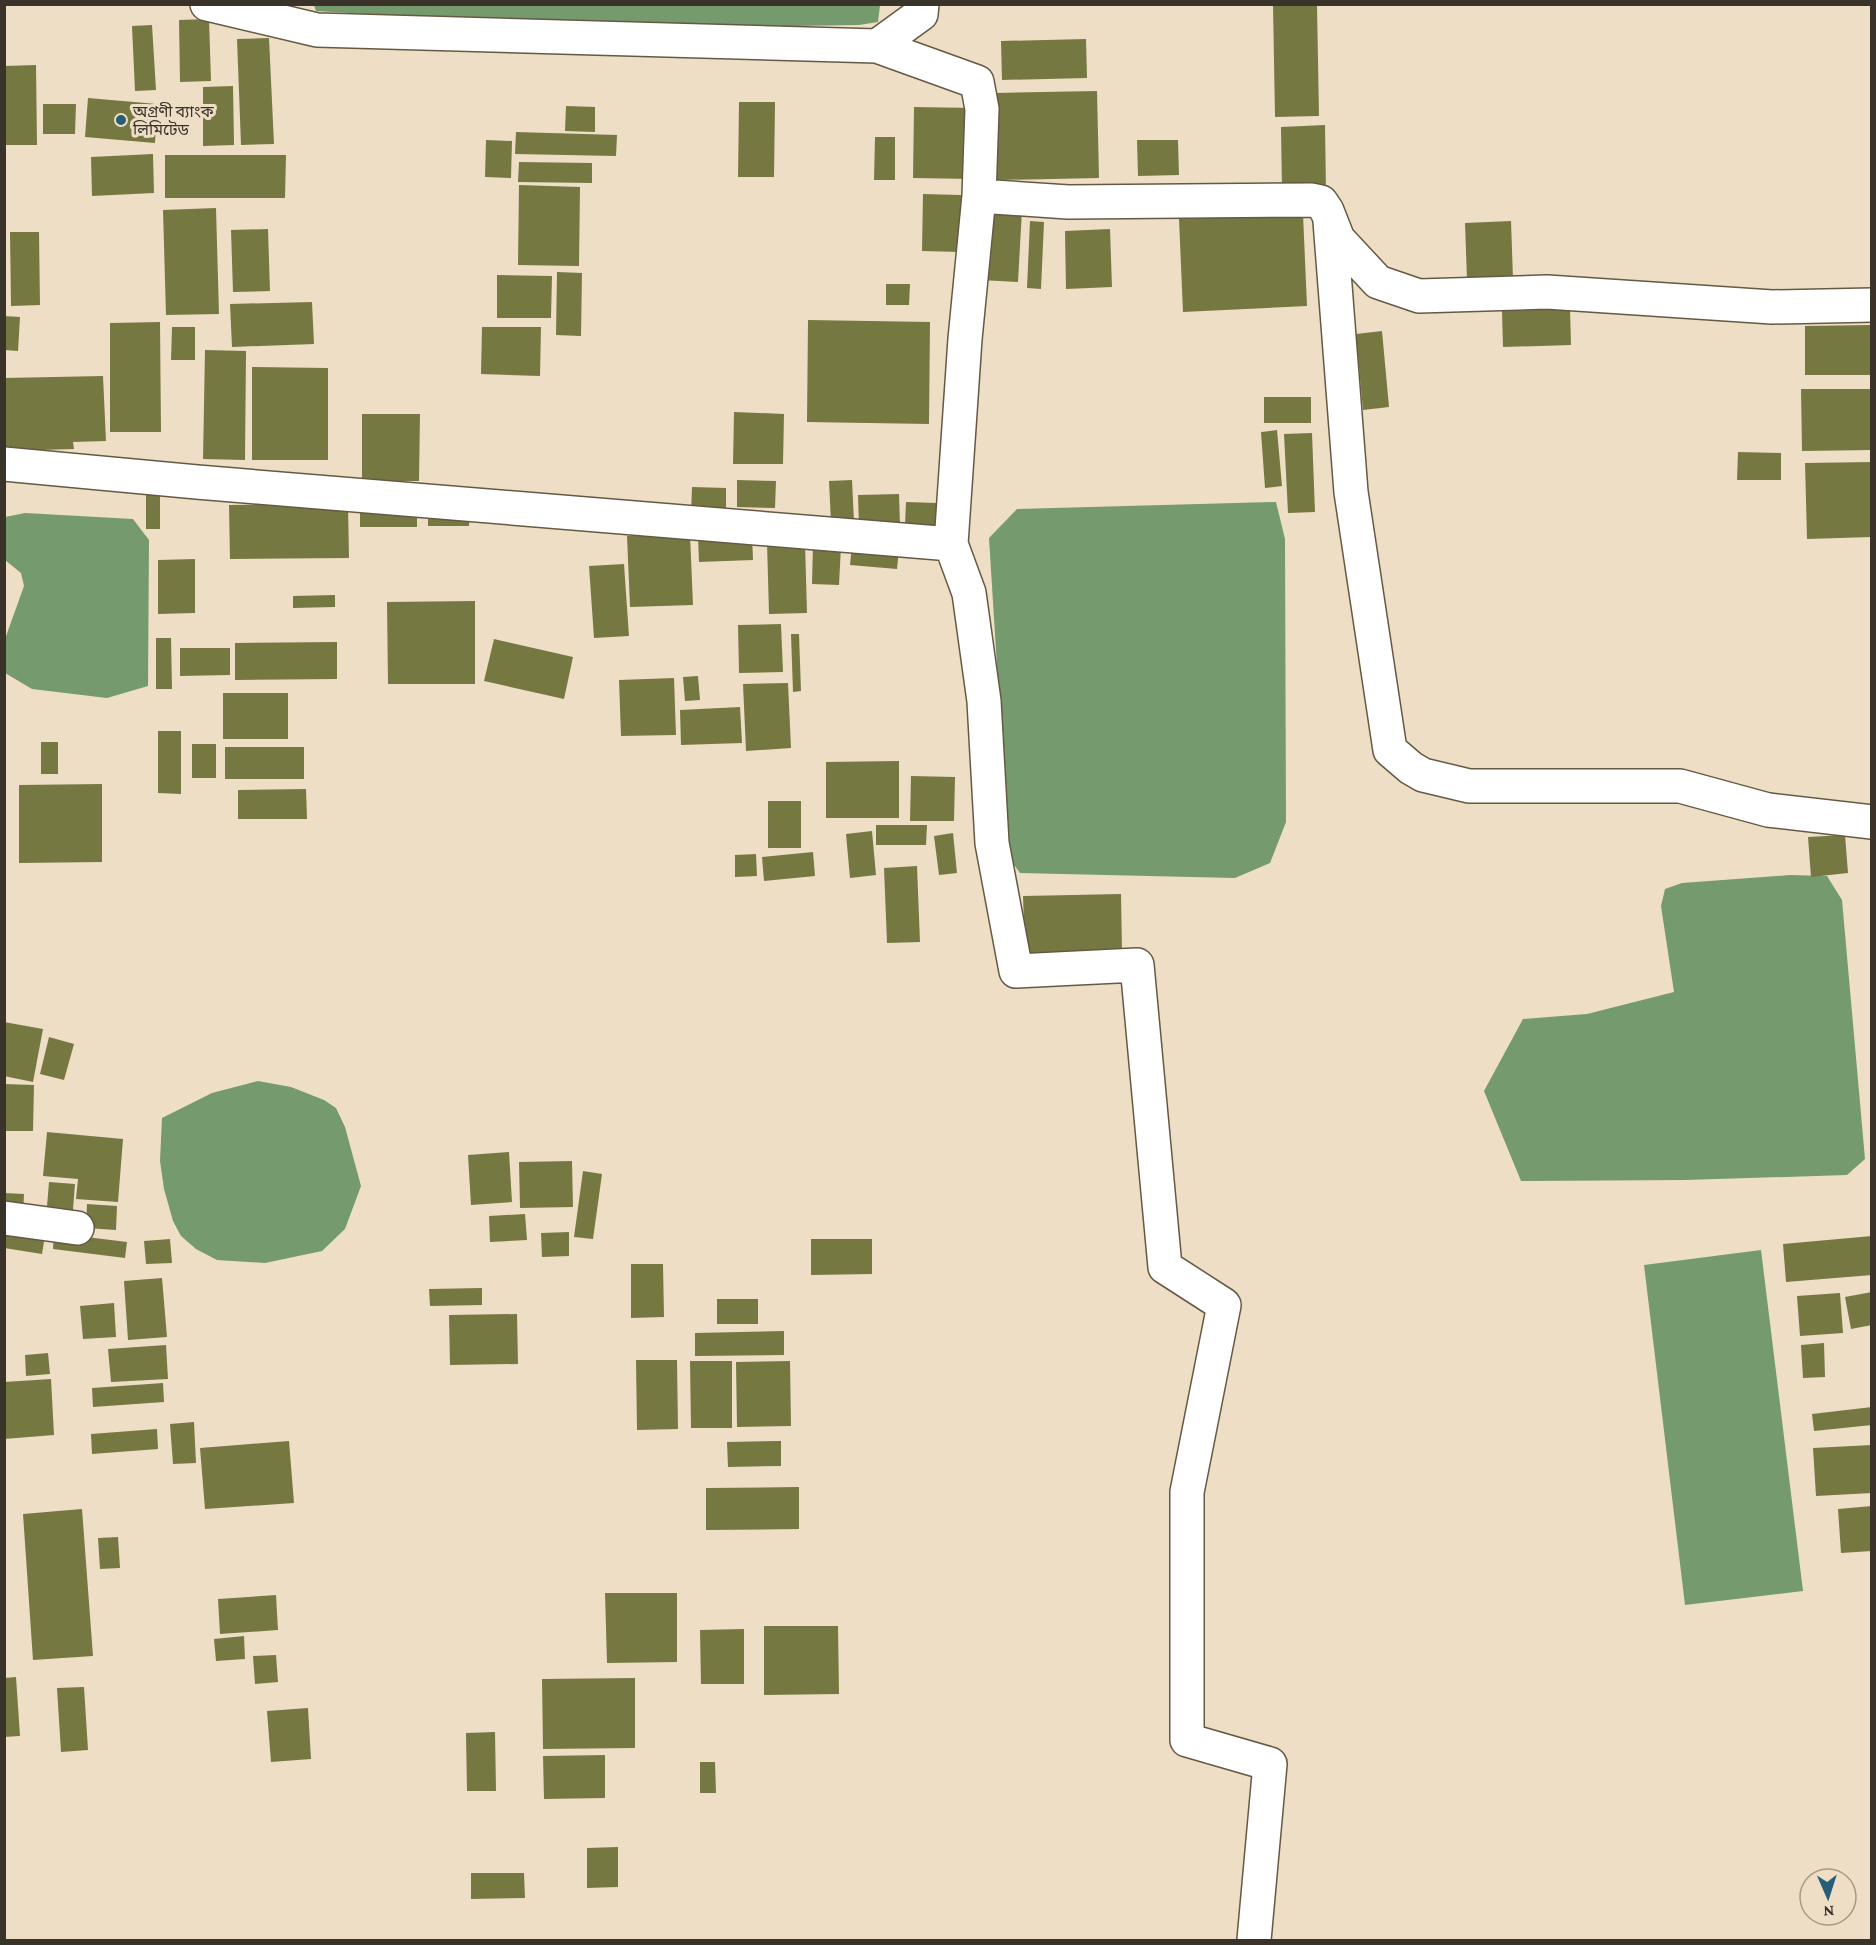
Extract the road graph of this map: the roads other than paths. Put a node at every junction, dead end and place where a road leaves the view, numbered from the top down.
1 (207, 4) edge
2 (922, 4) edge
3 (877, 46) junction
4 (979, 196) junction
5 (1330, 221) junction
6 (1872, 305) edge
7 (4, 464) edge
8 (951, 544) junction
9 (1872, 822) edge
10 (4, 1218) edge
11 (77, 1228) dead end
12 (1254, 1941) edge

1 - 3 street
2 - 3 street
3 - 4 street
4 - 5 street
4 - 8 street
5 - 6 street
5 - 9 street
7 - 8 street
8 - 12 street
10 - 11 street

